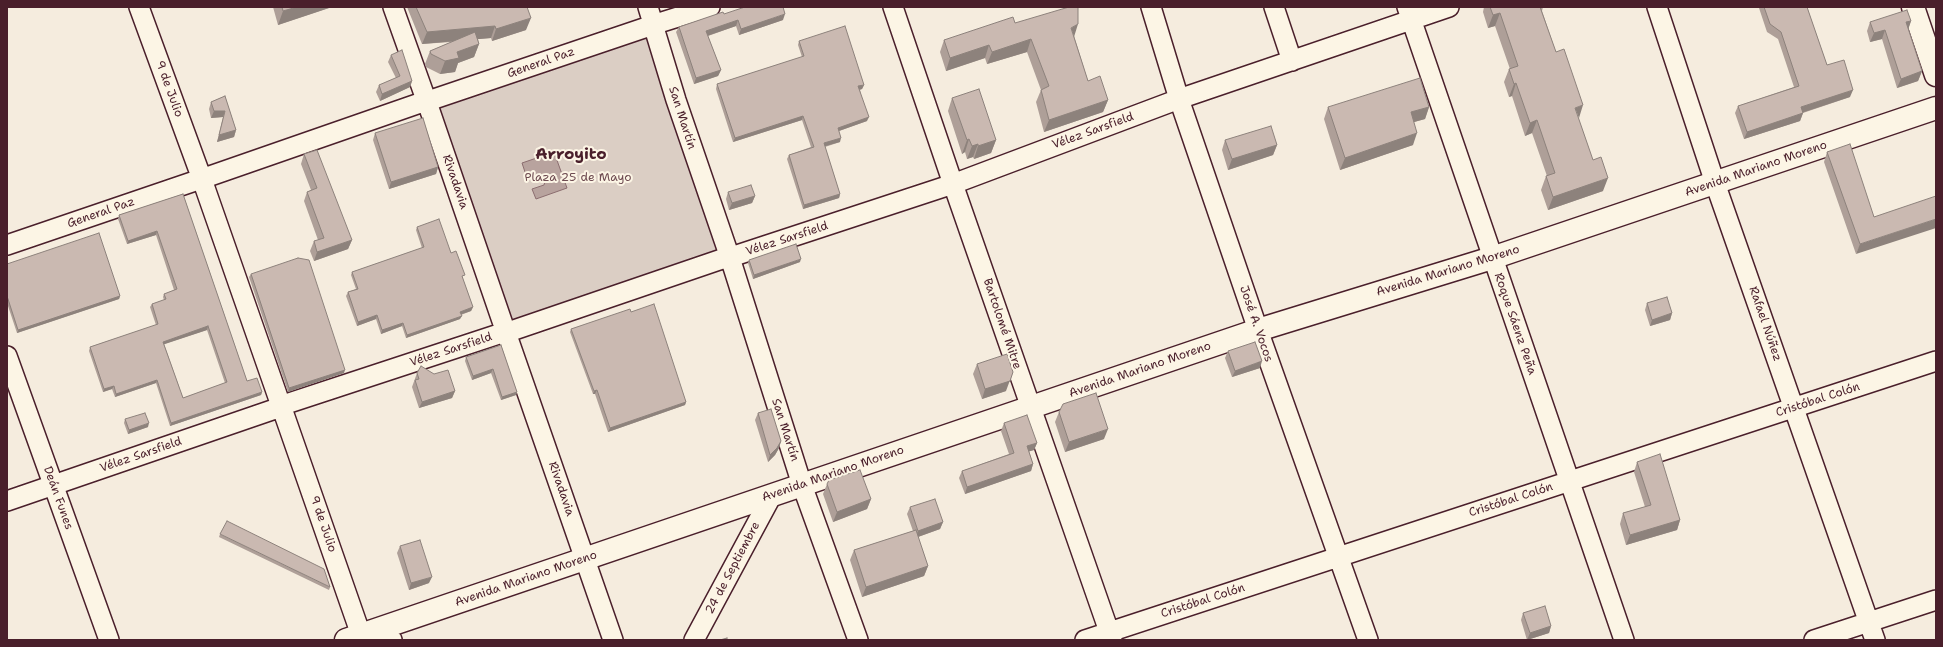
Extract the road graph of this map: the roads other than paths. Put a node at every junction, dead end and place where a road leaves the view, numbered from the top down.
1 (139, 7) edge
2 (393, 7) edge
3 (710, 7) edge
4 (893, 7) edge
5 (1151, 7) edge
6 (1274, 7) edge
7 (1449, 7) edge
8 (1657, 7) edge
9 (1913, 7) edge
10 (1409, 13) edge
11 (653, 21) edge
12 (1292, 61) junction
13 (1936, 75) edge
14 (1179, 99) junction
15 (427, 101) junction
16 (1936, 108) edge
17 (202, 178) junction
18 (1715, 183) junction
19 (953, 184) junction
20 (7, 245) edge
21 (729, 257) junction
22 (1492, 258) junction
23 (1258, 330) junction
24 (506, 332) junction
25 (7, 356) edge
26 (1936, 361) edge
27 (282, 407) junction
28 (1031, 407) junction
29 (1794, 408) junction
30 (1570, 481) junction
31 (54, 485) junction
32 (802, 485) junction
33 (772, 495) junction
34 (7, 501) edge
35 (1339, 557) junction
36 (585, 559) junction
37 (1936, 600) edge
38 (1869, 621) junction
39 (1111, 636) edge
40 (364, 637) edge
41 (108, 640) edge
42 (613, 640) edge
43 (694, 640) edge
44 (858, 640) edge
45 (1085, 640) edge
46 (1368, 640) edge
47 (1624, 640) edge
48 (1814, 640) edge
49 (1875, 640) edge

1 - 17 street, 9 de Julio
2 - 15 street, Rivadavia
3 - 11 street, General Paz
4 - 19 street, Bartolomé Mitre
5 - 14 street, José A. Vocos
6 - 12 street
7 - 10 street, Vélez Sarsfield
8 - 18 street, Rafael Núñez
9 - 13 main road
10 - 12 street, Vélez Sarsfield
10 - 22 street, Roque Sáenz Peña
11 - 15 street, General Paz
11 - 21 street, San Martín
12 - 14 street, Vélez Sarsfield
14 - 19 street, Vélez Sarsfield
14 - 23 street, José A. Vocos
15 - 17 street, General Paz
15 - 24 street, Rivadavia
16 - 18 main road, Avenida Mariano Moreno
17 - 20 street, General Paz
17 - 27 street, 9 de Julio
18 - 22 main road, Avenida Mariano Moreno
18 - 29 street, Rafael Núñez
19 - 21 street, Vélez Sarsfield
19 - 28 street, Bartolomé Mitre
21 - 24 street, Vélez Sarsfield
21 - 32 street, San Martín
22 - 23 main road, Avenida Mariano Moreno
22 - 30 street, Roque Sáenz Peña
23 - 28 main road, Avenida Mariano Moreno
23 - 35 street, José A. Vocos
24 - 27 street, Vélez Sarsfield
24 - 36 street, Rivadavia
25 - 31 street, Deán Funes
26 - 29 street, Cristóbal Colón
27 - 31 street, Vélez Sarsfield
27 - 40 street, 9 de Julio
28 - 32 main road, Avenida Mariano Moreno
28 - 39 street, Bartolomé Mitre
29 - 30 street, Cristóbal Colón
29 - 38 street, Rafael Núñez
30 - 35 street, Cristóbal Colón
30 - 47 street, Roque Sáenz Peña
31 - 34 street, Vélez Sarsfield
31 - 41 street, Deán Funes
32 - 33 main road, Avenida Mariano Moreno
32 - 44 street, San Martín
33 - 36 main road, Avenida Mariano Moreno
33 - 43 street, 24 de Septiembre
35 - 39 street, Cristóbal Colón
35 - 46 street, José A. Vocos
36 - 40 main road, Avenida Mariano Moreno
36 - 42 street, Rivadavia
37 - 38 street
38 - 48 street
38 - 49 street, Rafael Núñez
39 - 45 street, Cristóbal Colón

